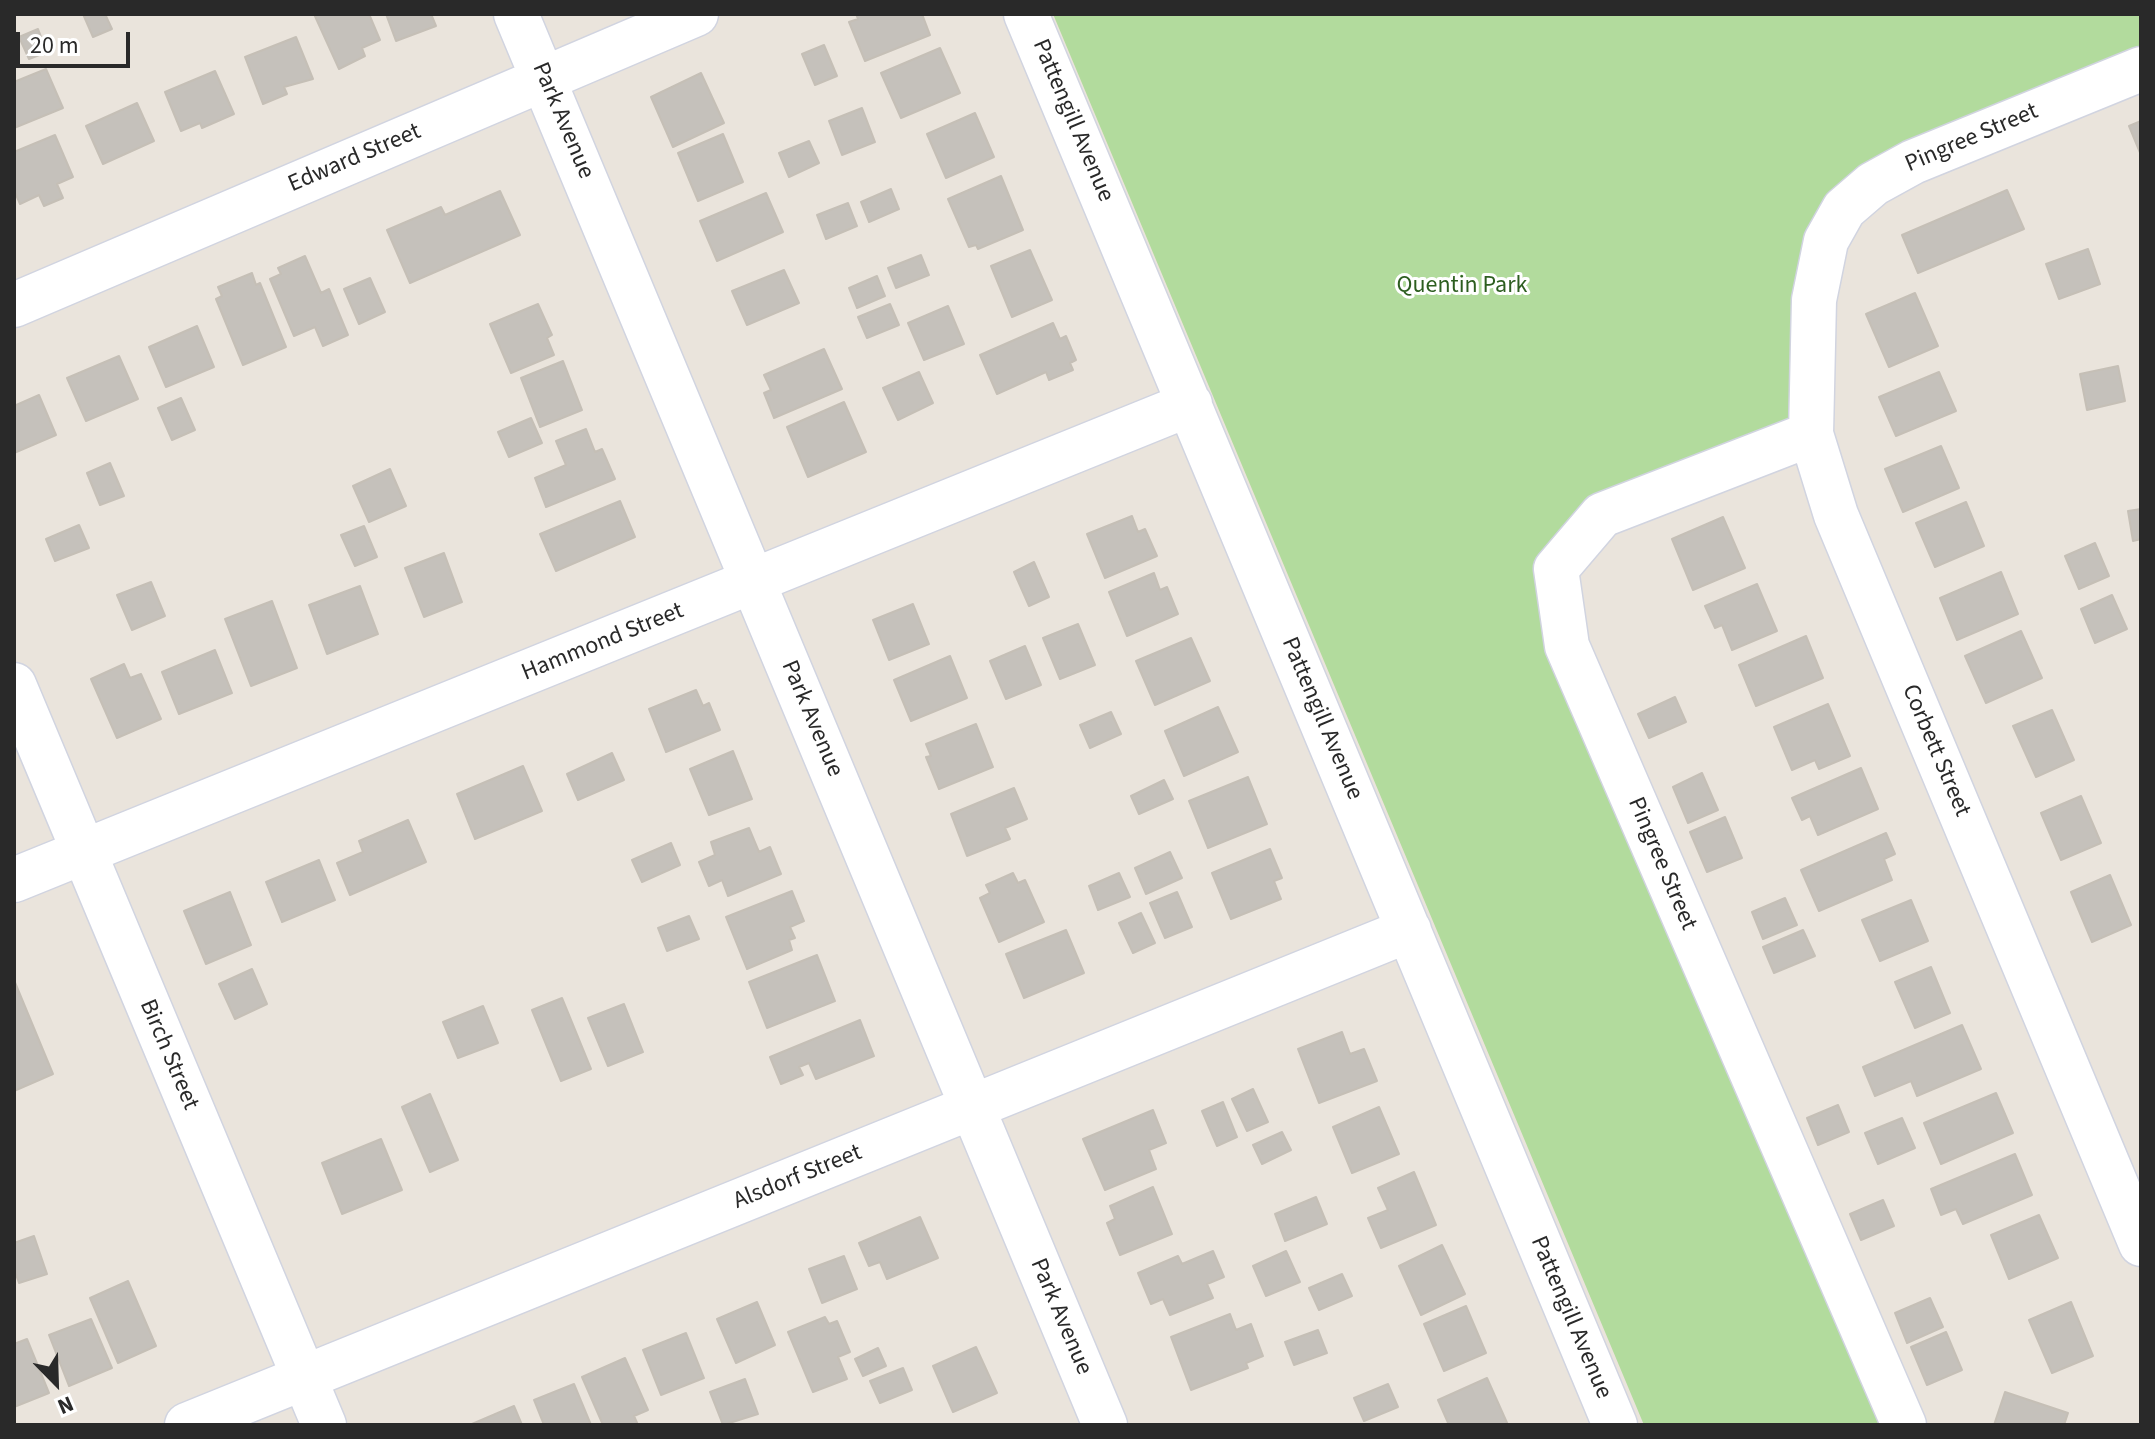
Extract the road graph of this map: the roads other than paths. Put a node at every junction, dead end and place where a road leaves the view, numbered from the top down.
1 (516, 14) edge
2 (696, 14) edge
3 (1026, 14) edge
4 (2141, 69) edge
5 (543, 78) junction
6 (1826, 241) joint
7 (14, 305) edge
8 (1190, 404) junction
9 (1811, 434) junction
10 (754, 582) junction
11 (14, 685) edge
12 (84, 852) junction
13 (14, 880) edge
14 (1409, 930) junction
15 (973, 1108) junction
16 (2141, 1244) edge
17 (304, 1377) junction
18 (187, 1425) edge
19 (324, 1425) edge
20 (1105, 1425) edge
21 (1615, 1425) edge
22 (1904, 1425) edge

1 - 5 street, Park Avenue
2 - 5 street, Edward Street
3 - 8 street, Pattengill Avenue
4 - 6 street, Pingree Street
5 - 7 street, Edward Street
5 - 10 street, Park Avenue
6 - 9 street, Corbett Street
8 - 10 street, Hammond Street
8 - 14 street, Pattengill Avenue
9 - 16 street, Corbett Street
9 - 22 street, Pingree Street
10 - 12 street, Hammond Street
10 - 15 street, Park Avenue
11 - 12 street, Birch Street
12 - 13 street, Hammond Street
12 - 17 street, Birch Street
14 - 15 street, Alsdorf Street
14 - 21 street, Pattengill Avenue
15 - 17 street, Alsdorf Street
15 - 20 street, Park Avenue
17 - 18 street, Alsdorf Street
17 - 19 street, Birch Street

